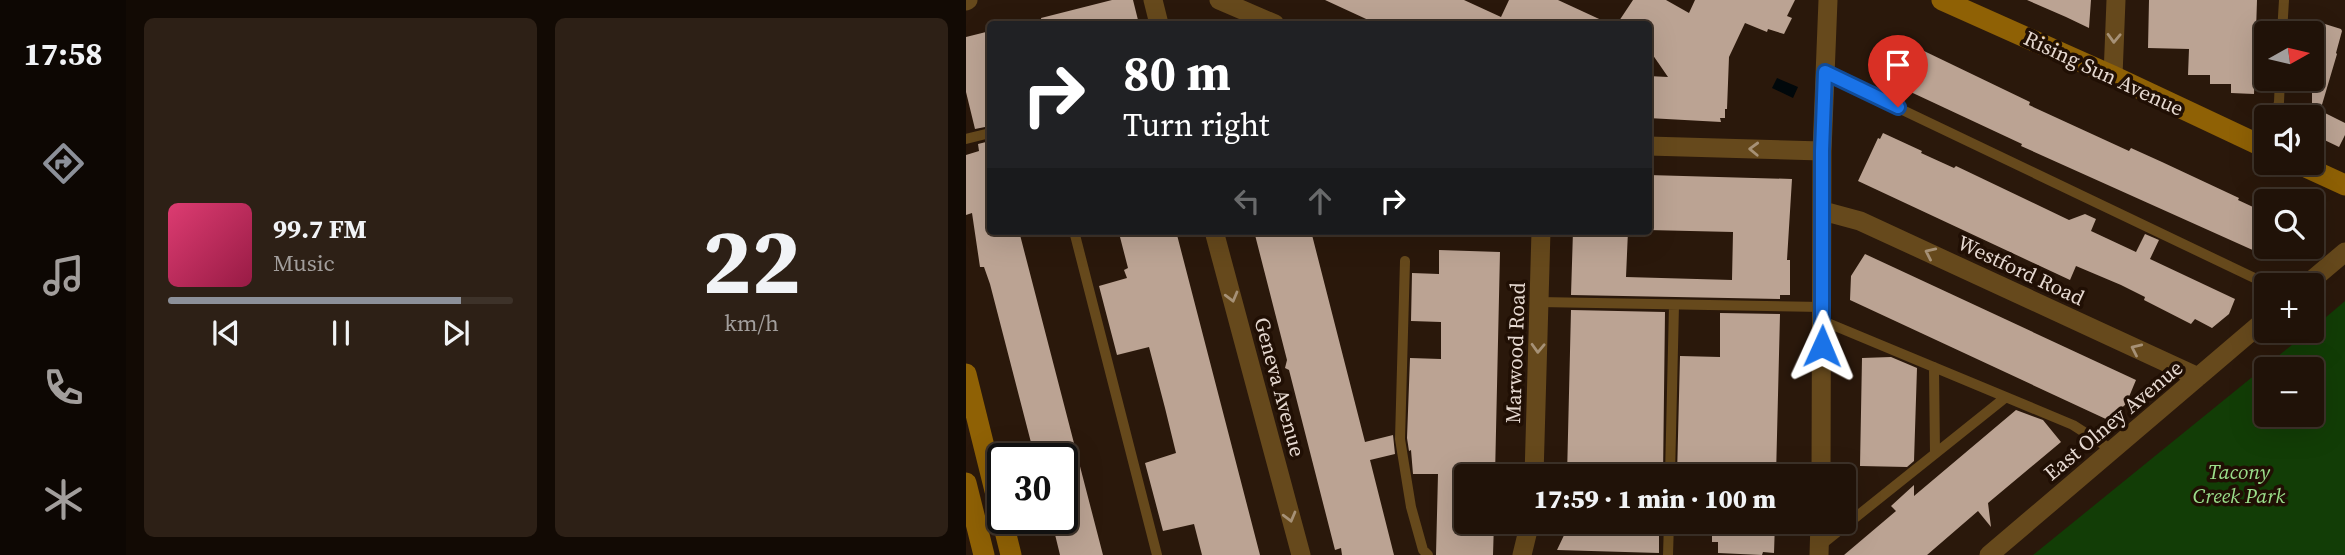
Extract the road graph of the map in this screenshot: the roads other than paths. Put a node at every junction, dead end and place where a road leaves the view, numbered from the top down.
1 (1153, 0) edge
2 (1219, 0) edge
3 (1828, 0) edge
4 (1942, 0) edge
5 (2116, 0) edge
6 (2284, 0) edge
7 (1158, 21) edge
8 (1268, 21) edge
9 (2283, 21) edge
10 (1825, 72) junction
11 (2113, 76) junction
12 (987, 134) edge
13 (966, 139) edge
14 (2254, 139) edge
15 (1652, 146) edge
16 (1822, 151) junction
17 (2323, 175) edge
18 (2345, 185) edge
19 (1823, 211) junction
20 (1075, 235) edge
21 (1215, 235) edge
22 (1541, 235) edge
23 (2345, 252) edge
24 (1405, 261) dead end
25 (2320, 273) edge
26 (2254, 278) edge
27 (1539, 302) junction
28 (1674, 305) junction
29 (1823, 314) junction
30 (2254, 329) edge
31 (1934, 367) junction
32 (966, 374) edge
33 (2198, 377) junction
34 (2006, 397) junction
35 (2113, 450) junction
36 (1934, 454) junction
37 (1534, 464) edge
38 (1670, 464) edge
39 (1821, 464) edge
40 (967, 494) edge
41 (1527, 534) edge
42 (1669, 534) edge
43 (1819, 551) edge
44 (984, 555) edge
45 (1012, 555) edge
46 (1157, 555) edge
47 (1301, 555) edge
48 (1427, 555) edge
49 (1522, 555) edge
50 (1668, 555) edge
51 (1989, 555) edge

1 - 7 street
2 - 8 street
3 - 10 street
4 - 11 main road, Rising Sun Avenue
5 -> 11 street
6 - 9 lane
10 - 16 street
10 - 26 lane
11 - 14 main road, Rising Sun Avenue
12 - 13 lane
16 -> 15 street
16 - 19 street
17 - 18 main road
19 - 29 street
33 -> 19 street, Westford Road
20 - 46 lane
21 -> 47 street, Geneva Avenue
22 - 27 street, Marwood Road
23 - 25 street
24 - 48 lane
27 - 28 lane
27 -> 37 street, Marwood Road
28 - 29 lane
28 - 38 lane
29 - 31 lane
29 - 39 street
30 - 33 street, East Olney Avenue
31 - 34 lane
31 - 36 lane
32 - 45 main road
33 - 35 street, East Olney Avenue
34 - 35 lane
34 - 36 lane
35 - 51 street, East Olney Avenue
36 - 43 lane
40 - 44 main road
41 - 49 street
42 - 50 lane

